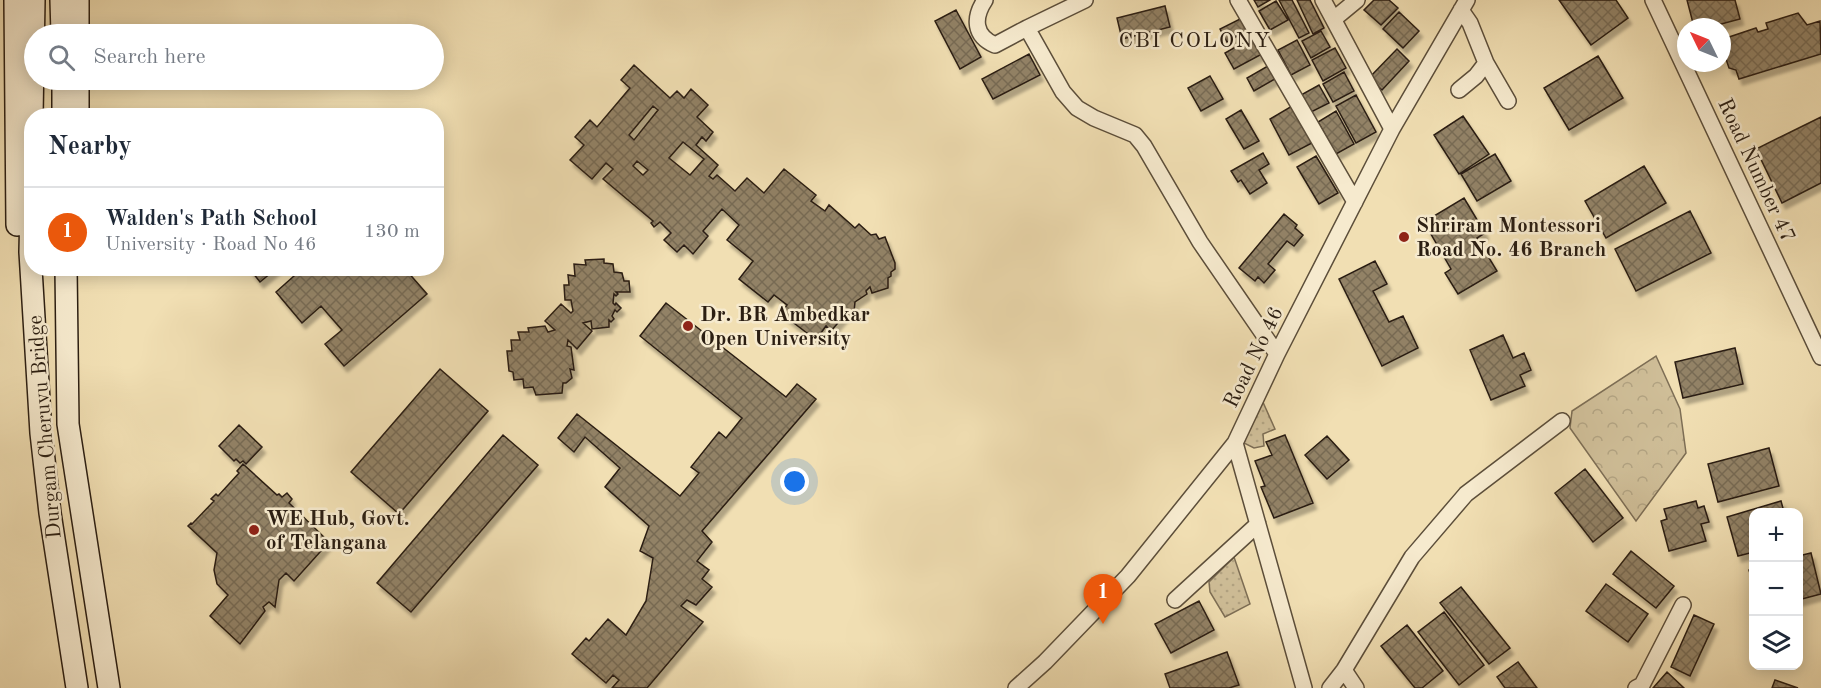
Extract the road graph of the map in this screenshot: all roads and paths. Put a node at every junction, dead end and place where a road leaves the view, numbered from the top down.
1 (15, 0) edge
2 (34, 0) edge
3 (61, 0) edge
4 (78, 0) edge
5 (985, 0) edge
6 (1085, 0) edge
7 (1238, 0) edge
8 (1323, 0) edge
9 (1357, 0) edge
10 (1653, 0) edge
11 (1464, 5) edge
12 (1334, 20) junction
13 (34, 24) edge
14 (62, 24) edge
15 (78, 24) edge
16 (1027, 28) junction
17 (1486, 63) junction
18 (32, 90) edge
19 (63, 90) edge
20 (78, 90) edge
21 (1460, 90) dead end
22 (1508, 100) dead end
23 (32, 108) edge
24 (63, 108) edge
25 (78, 108) edge
26 (1392, 129) junction
27 (1355, 202) junction
28 (24, 240) edge
29 (31, 276) edge
30 (66, 276) edge
31 (1277, 354) junction
32 (1821, 357) edge
33 (1562, 421) dead end
34 (1235, 444) junction
35 (1258, 524) junction
36 (1174, 600) dead end
37 (1683, 604) dead end
38 (1344, 670) junction
39 (77, 688) edge
40 (109, 688) edge
41 (1016, 688) edge
42 (1304, 688) edge
43 (1330, 688) edge
44 (1356, 688) edge
45 (1636, 688) edge

1 - 28 main road
2 - 13 main road
3 - 14 main road
4 - 15 main road
5 - 16 street
6 - 16 street
7 - 27 street
8 - 12 street
9 - 12 street
10 - 32 street, Road Number 47
11 - 17 street
11 - 26 street, Road No 46
12 - 26 street
16 - 31 street
17 - 21 street
17 - 22 street
18 - 23 main road
19 - 24 main road
20 - 25 main road
26 - 27 street, Road No 46
27 - 31 street, Road No 46
29 - 39 main road, Durgam Cheruvu Bridge
30 - 40 main road, Durgam Cheruvu Bridge
31 - 34 street, Road No 46
33 - 38 street
34 - 35 street
34 - 41 street, Road No 46
35 - 36 street
35 - 42 street
37 - 45 street
38 - 43 street
38 - 44 street

